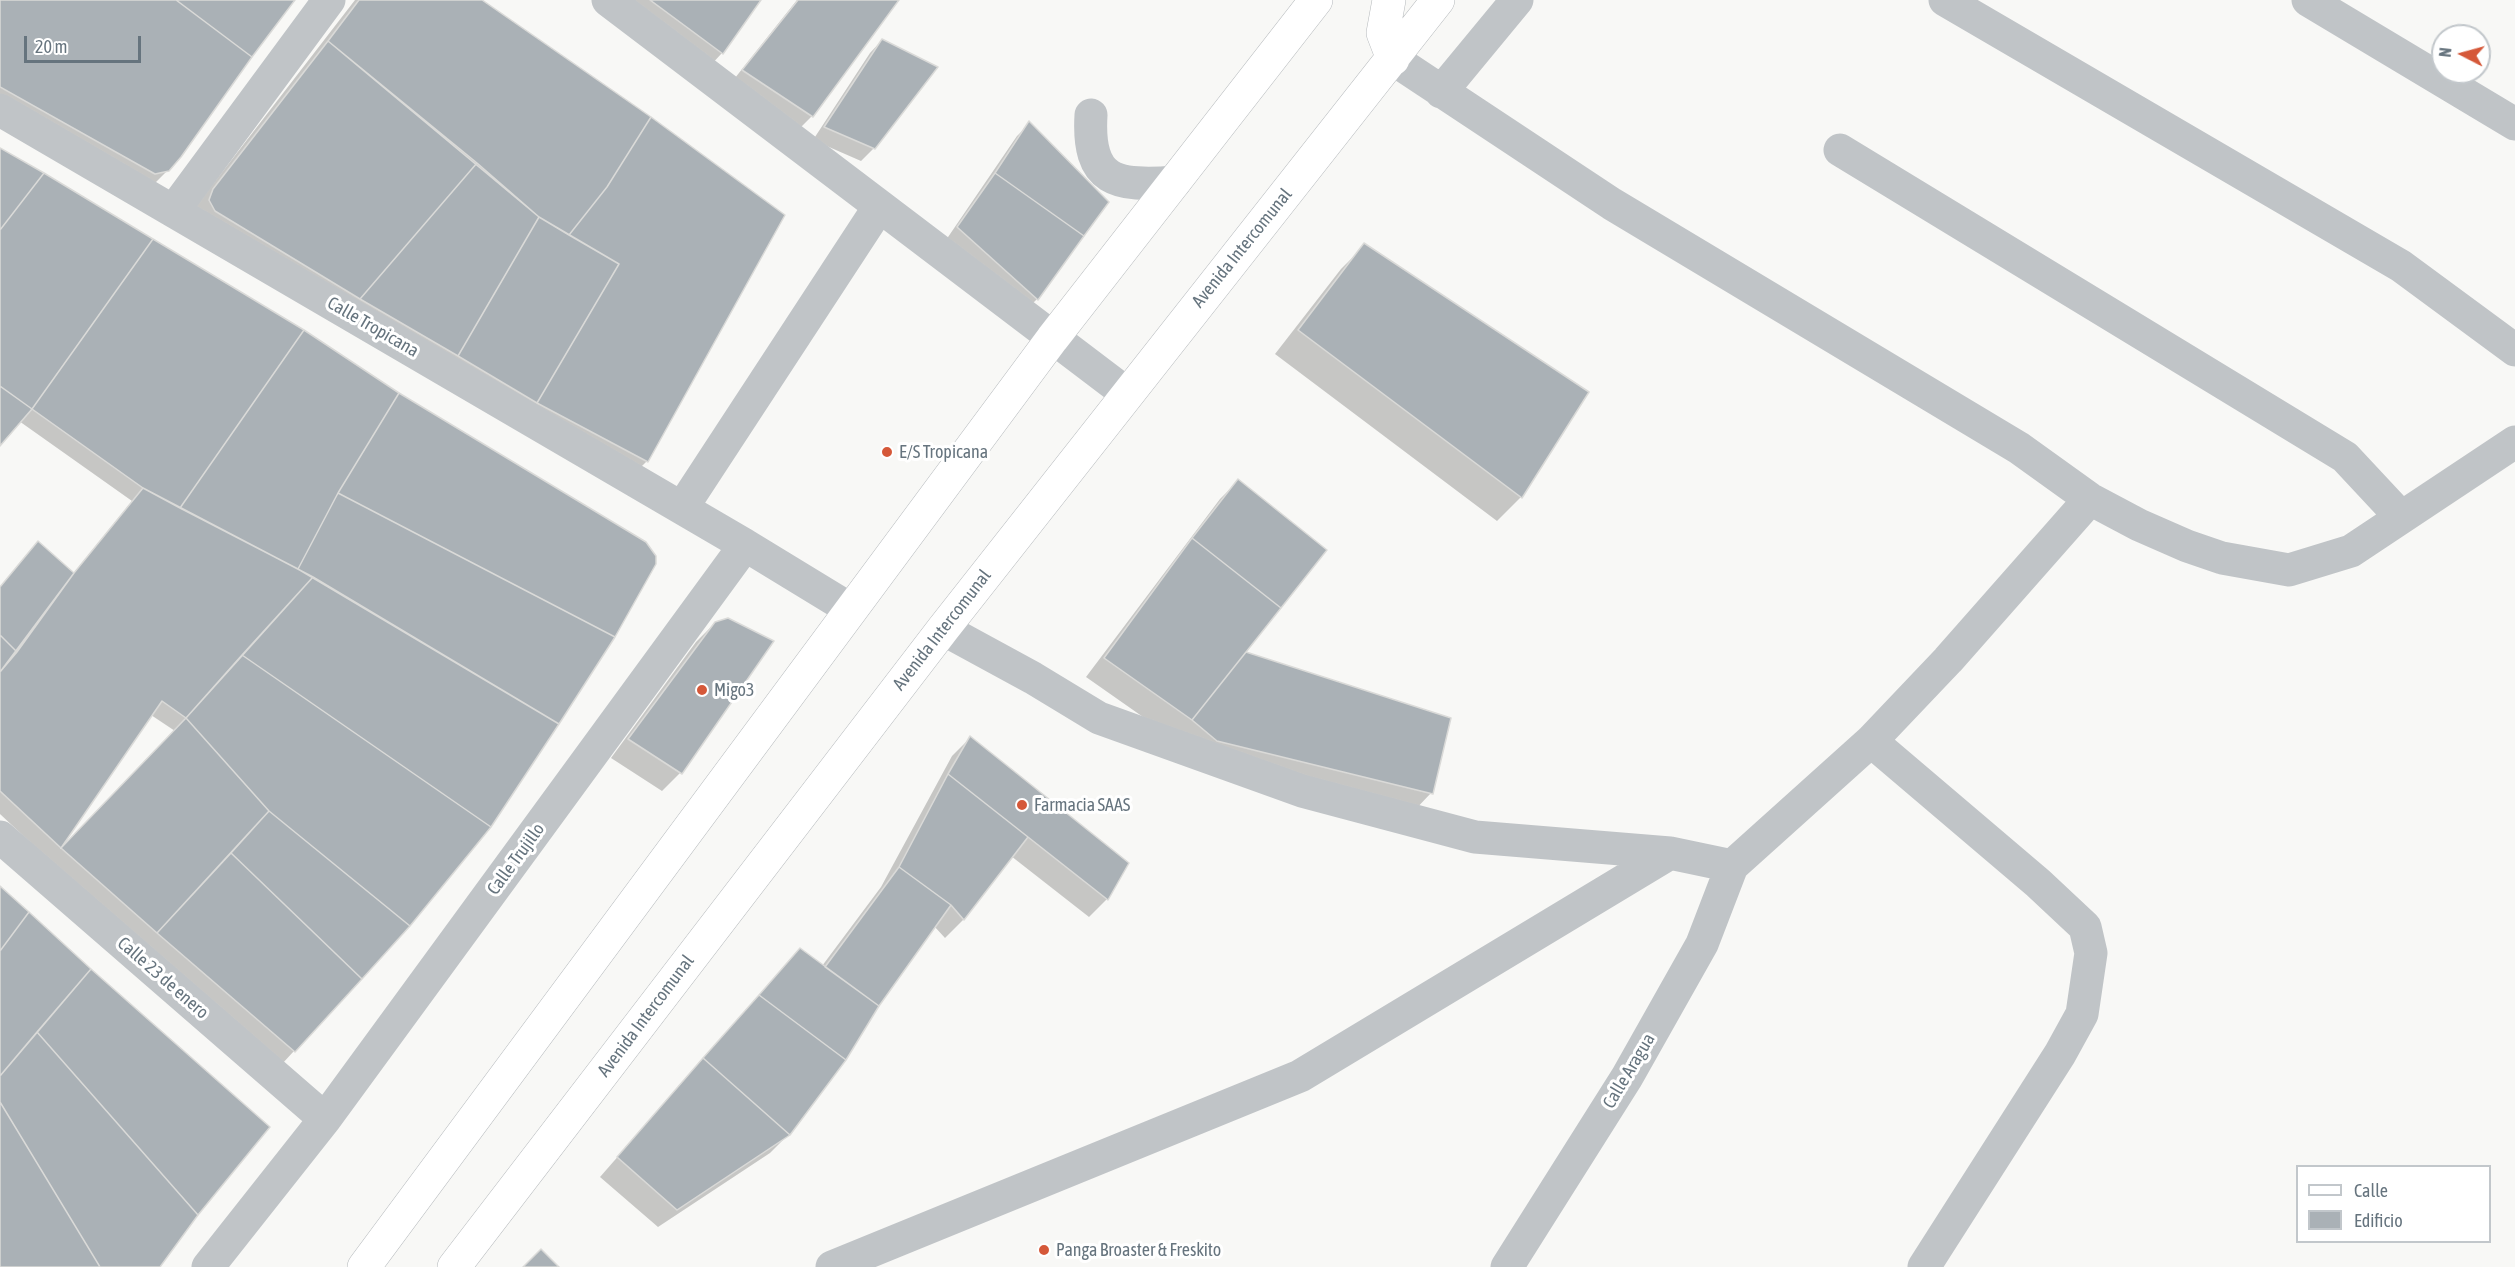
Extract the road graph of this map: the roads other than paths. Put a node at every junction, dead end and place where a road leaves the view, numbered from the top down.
1 (329, 0) edge
2 (608, 0) edge
3 (1316, 0) edge
4 (1389, 0) edge
5 (1438, 0) edge
6 (1517, 0) edge
7 (1945, 0) edge
8 (2308, 0) edge
9 (1393, 59) junction
10 (1441, 92) junction
11 (0, 110) edge
12 (1091, 115) dead end
13 (2515, 124) edge
14 (1840, 150) dead end
15 (1175, 182) junction
16 (879, 207) junction
17 (174, 210) junction
18 (1052, 339) junction
19 (2515, 350) edge
20 (1126, 393) junction
21 (2515, 442) edge
22 (2090, 499) junction
23 (682, 508) junction
24 (2402, 517) junction
25 (745, 545) junction
26 (850, 609) junction
27 (943, 629) junction
28 (1871, 741) junction
29 (0, 837) edge
30 (1670, 854) junction
31 (1732, 866) junction
32 (326, 1119) junction
33 (208, 1267) edge
34 (364, 1267) edge
35 (454, 1267) edge
36 (832, 1267) edge
37 (1507, 1267) edge
38 (1924, 1267) edge

1 - 17 street
2 - 16 street
3 - 15 main road
4 - 9 main road
5 - 9 main road, Avenida Intercomunal
6 - 10 street
7 - 19 street
8 - 13 street
9 - 10 street
9 - 20 main road, Avenida Intercomunal
10 - 22 street
11 - 17 street, Calle Tropicana
12 - 15 street
14 - 24 street
15 - 18 main road
16 - 18 street
16 - 23 street
17 - 23 street, Calle Tropicana
18 - 20 street
18 - 26 main road
20 - 27 main road, Avenida Intercomunal
21 - 24 street
22 - 24 street
22 - 28 street
23 - 25 street, Calle Tropicana
25 - 26 street
25 - 32 street, Calle Trujillo
26 - 34 main road
27 - 30 street
27 - 35 main road, Avenida Intercomunal
28 - 31 street
28 - 38 street
29 - 32 street, Calle 23 de enero
30 - 31 street
30 - 36 street
31 - 37 street, Calle Aragua
32 - 33 street, Calle Trujillo

